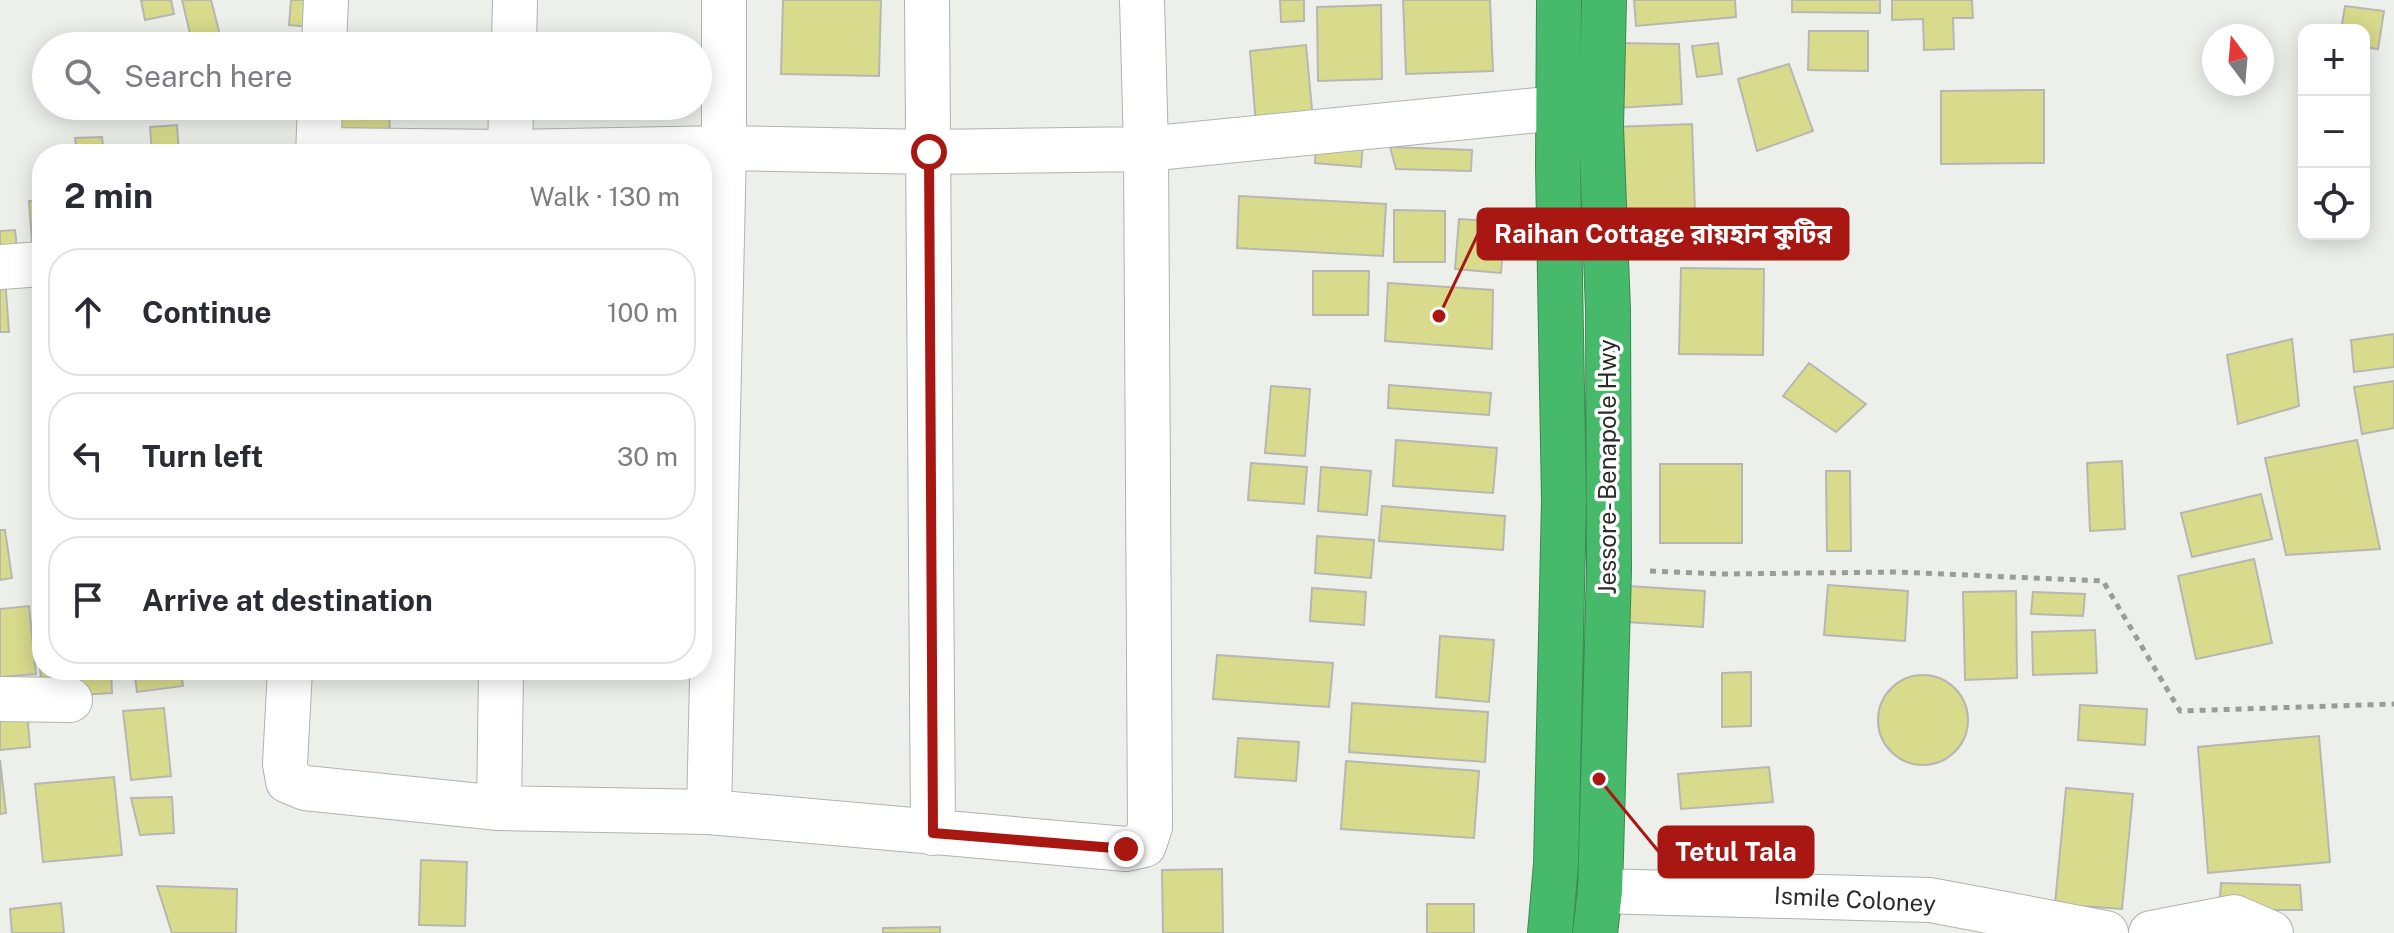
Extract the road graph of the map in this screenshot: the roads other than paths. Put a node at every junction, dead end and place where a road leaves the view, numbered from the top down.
1 (326, 0) edge
2 (515, 0) edge
3 (724, 0) edge
4 (927, 0) edge
5 (1142, 0) edge
6 (1559, 0) edge
7 (1604, 0) edge
8 (325, 32) edge
9 (514, 32) edge
10 (1558, 108) junction
11 (319, 120) edge
12 (511, 120) edge
13 (318, 144) edge
14 (510, 144) edge
15 (712, 148) edge
16 (724, 148) junction
17 (1146, 149) junction
18 (929, 152) junction
19 (32, 265) edge
20 (0, 267) edge
21 (712, 679) edge
22 (289, 680) edge
23 (501, 680) edge
24 (712, 680) edge
25 (0, 699) edge
26 (70, 700) dead end
27 (499, 808) junction
28 (709, 812) junction
29 (933, 833) junction
30 (1598, 912) edge
31 (1550, 933) edge
32 (2106, 933) edge
33 (2151, 933) edge
34 (2271, 933) edge

1 - 8 street
2 - 9 street
3 - 16 street
4 - 18 street
5 - 17 street
6 - 10 highway, Jessore- Benapole Hwy
7 - 30 highway, Jessore- Benapole Hwy
10 - 17 street
10 - 31 highway, Jessore- Benapole Hwy
11 - 13 street
12 - 14 street
15 - 16 street
16 - 18 street
16 - 21 street
17 - 18 street
17 - 29 street
18 - 29 street
19 - 20 street
22 - 27 street
23 - 27 street
24 - 28 street
25 - 26 street
27 - 28 street
28 - 29 street
30 - 32 street, Ismile Coloney
33 - 34 street

